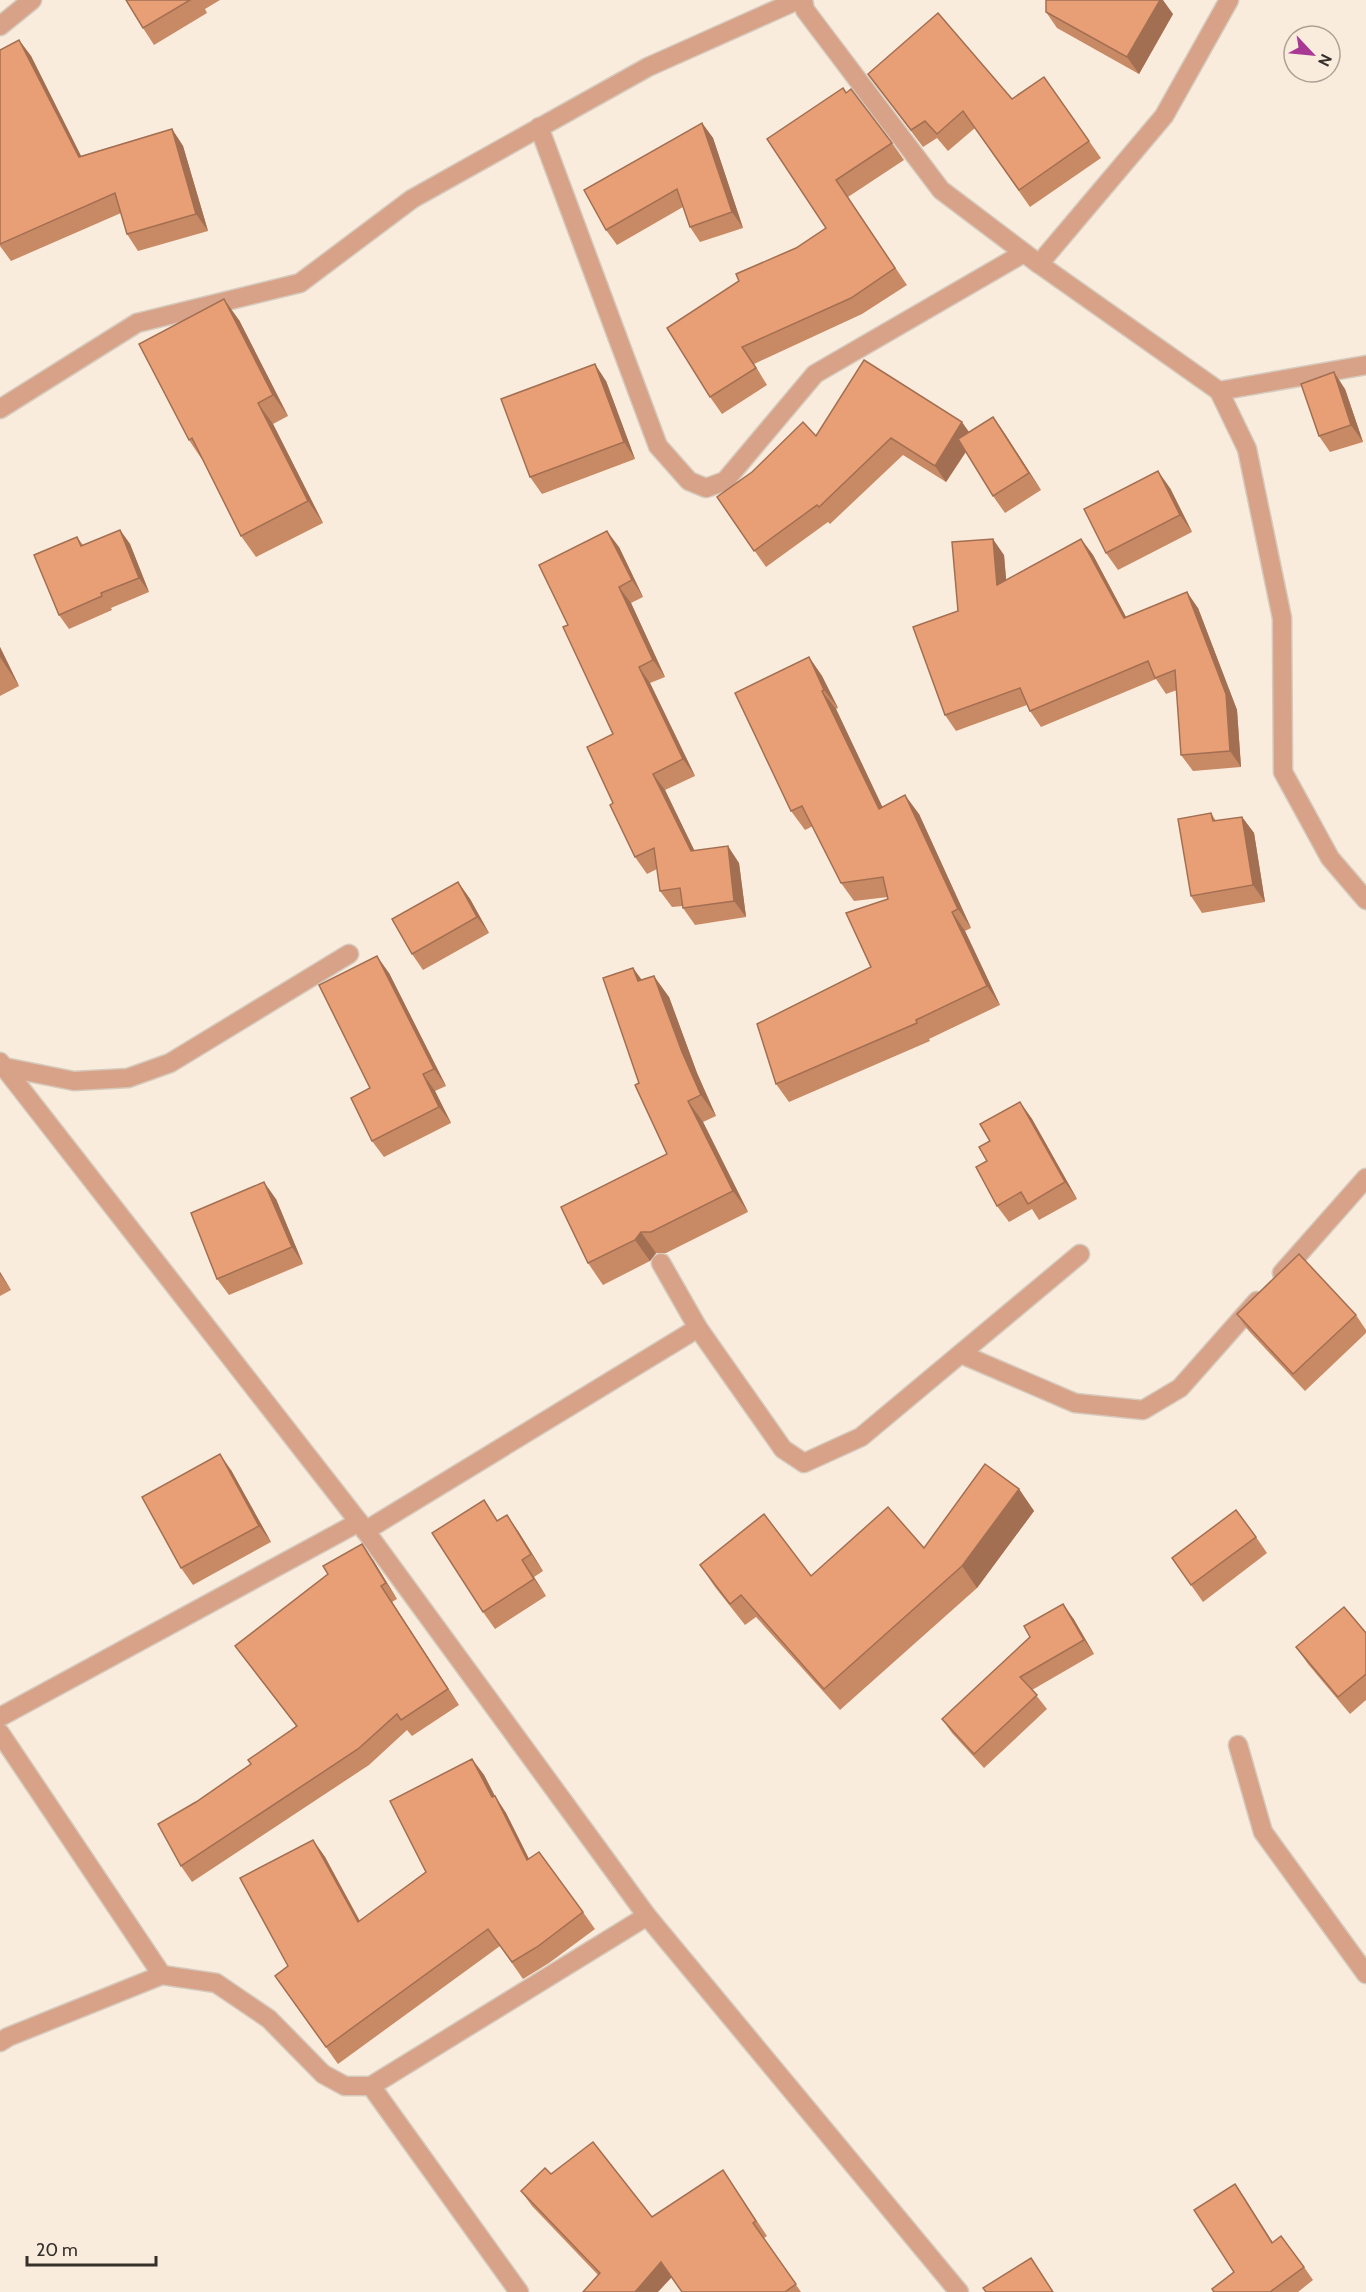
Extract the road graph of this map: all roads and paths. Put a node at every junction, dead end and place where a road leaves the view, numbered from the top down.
1 (32, 0) edge
2 (798, 0) edge
3 (803, 0) edge
4 (1229, 0) edge
5 (0, 26) edge
6 (539, 127) junction
7 (1024, 253) junction
8 (1039, 264) junction
9 (1366, 365) edge
10 (1219, 391) junction
11 (0, 409) edge
12 (1366, 900) edge
13 (349, 954) dead end
14 (2, 1064) edge
15 (1366, 1178) edge
16 (1080, 1254) dead end
17 (661, 1263) dead end
18 (698, 1328) junction
19 (961, 1354) junction
20 (362, 1527) junction
21 (0, 1717) edge
22 (0, 1732) edge
23 (1238, 1745) dead end
24 (647, 1916) junction
25 (1366, 1974) edge
26 (162, 1975) junction
27 (0, 2042) edge
28 (371, 2086) junction
29 (519, 2292) edge
30 (959, 2292) edge

1 - 5 street
2 - 6 street
3 - 7 street
4 - 8 street
6 - 7 street
6 - 11 street
7 - 8 street
8 - 10 street
9 - 10 street
10 - 12 street
13 - 14 street
14 - 20 street
15 - 19 street
16 - 19 street
17 - 18 street
18 - 19 street
18 - 20 street
20 - 21 street
20 - 24 street
22 - 26 street
23 - 25 street
24 - 28 street
24 - 30 street
26 - 27 street
26 - 28 street
28 - 29 street

